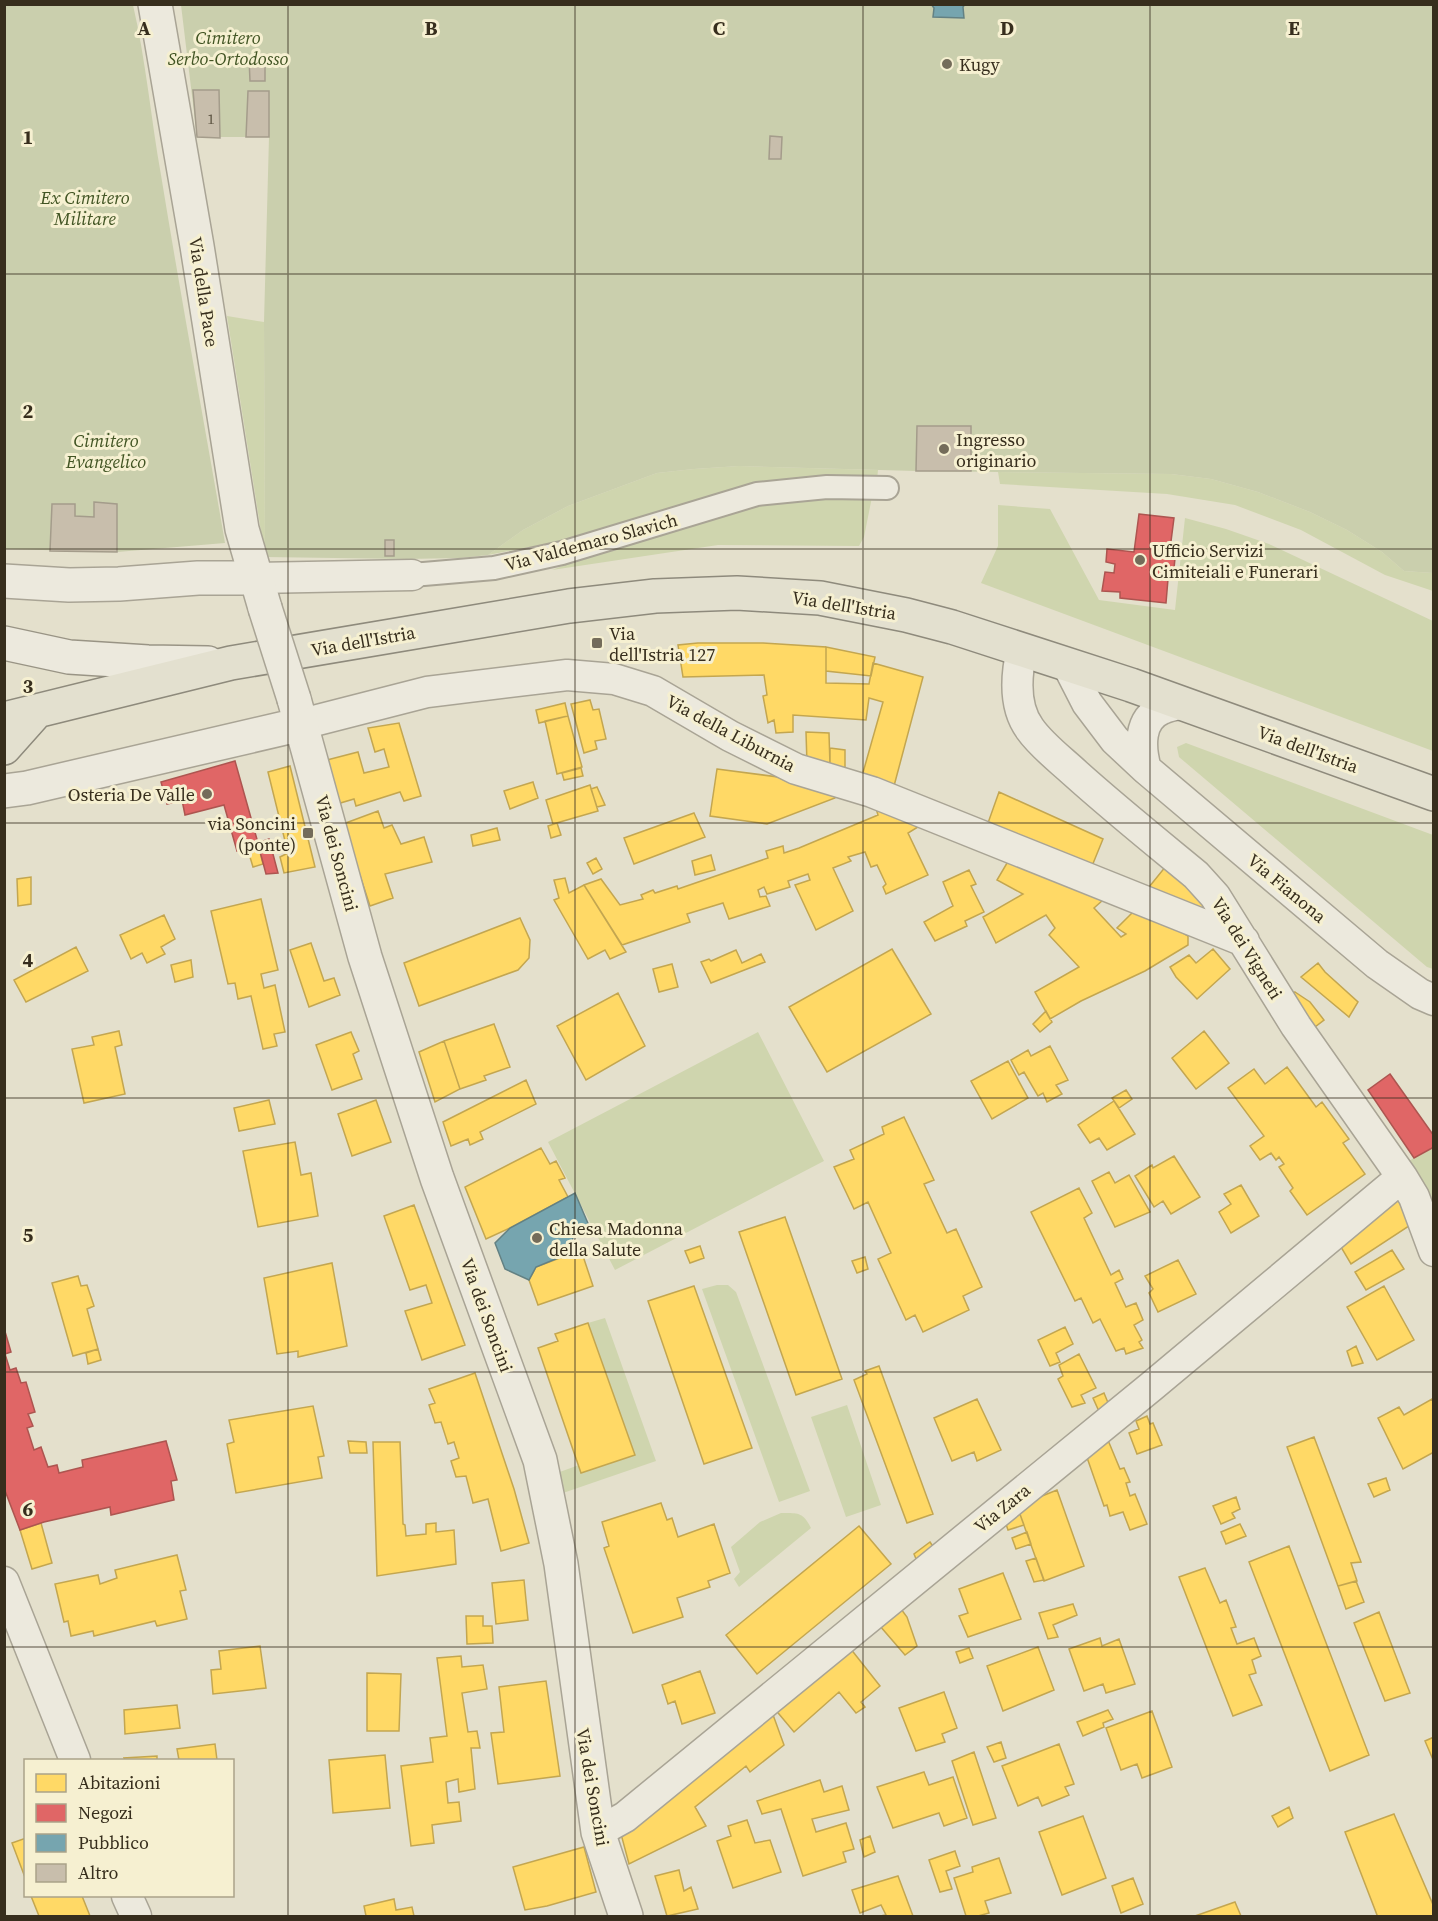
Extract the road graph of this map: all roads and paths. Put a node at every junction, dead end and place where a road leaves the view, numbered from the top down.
1 (155, 4) edge
2 (887, 488) dead end
3 (412, 575) joint
4 (4, 580) edge
5 (260, 593) junction
6 (4, 643) edge
7 (1022, 649) junction
8 (231, 663) junction
9 (1066, 664) junction
10 (4, 703) edge
11 (1181, 704) junction
12 (37, 711) junction
13 (298, 711) junction
14 (4, 718) edge
15 (4, 748) edge
16 (1146, 769) junction
17 (4, 791) edge
18 (1434, 794) edge
19 (1244, 942) junction
20 (1434, 1000) edge
21 (1402, 1177) junction
22 (1434, 1251) edge
23 (4, 1582) edge
24 (74, 1759) edge
25 (598, 1832) junction
26 (128, 1897) edge
27 (136, 1917) edge
28 (626, 1917) edge

1 - 5 street, Via della Pace
2 - 3 street, Via Valdemaro Slavich
3 - 5 street, Via Valdemaro Slavich
4 - 5 street
5 - 13 street, Via della Pace, bridge
6 - 8 street
7 - 8 main road, Via dell'Istria
7 - 9 main road, Via dell'Istria
7 - 19 street, Via dei Vigneti
8 - 12 main road, Via dell'Istria
9 - 11 main road, Via dell'Istria
9 - 16 street, Via Fianona
10 - 12 street
11 - 16 street
11 - 18 main road, Via dell'Istria
12 - 14 main road, Via dell'Istria
12 - 15 main road
13 - 17 street
13 - 19 street, Via della Liburnia
13 - 25 street, Via dei Soncini
16 - 20 street, Via Fianona
19 - 21 street, Via dei Vigneti
21 - 22 street, Via dei Vigneti
21 - 25 street, Via Zara
23 - 24 street
25 - 28 street, Via dei Soncini
26 - 27 street

